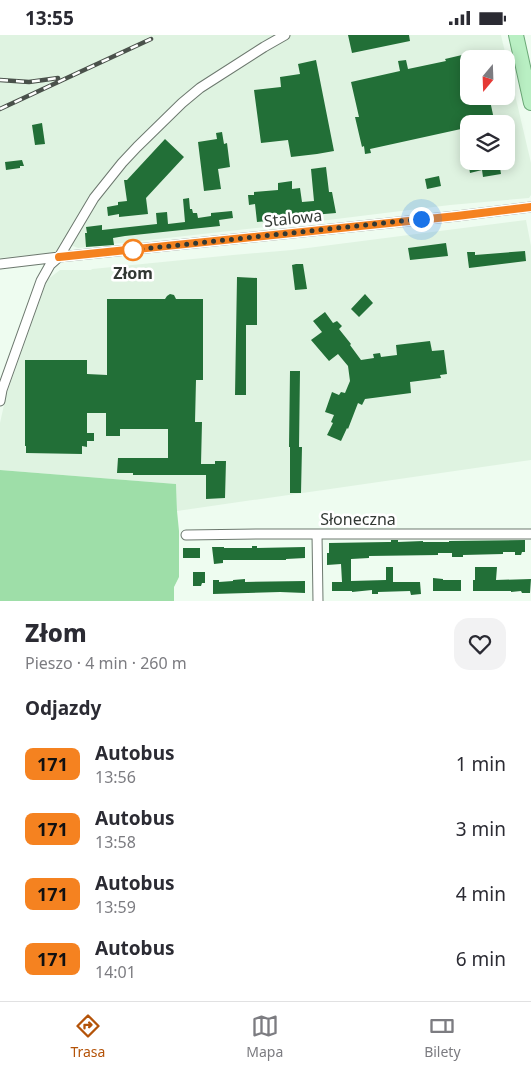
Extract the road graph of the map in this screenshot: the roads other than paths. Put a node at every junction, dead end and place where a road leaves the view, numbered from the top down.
1 (285, 35) edge
2 (516, 35) edge
3 (531, 103) edge
4 (531, 207) edge
5 (59, 257) junction
6 (0, 264) edge
7 (0, 401) edge
8 (531, 533) edge
9 (317, 534) junction
10 (186, 535) dead end
11 (318, 601) edge

1 - 5 street
2 - 3 main road
4 - 5 street, Stalowa
5 - 6 street, Stalowa
5 - 7 street
8 - 9 street, Słoneczna
9 - 10 street, Słoneczna
9 - 11 street

